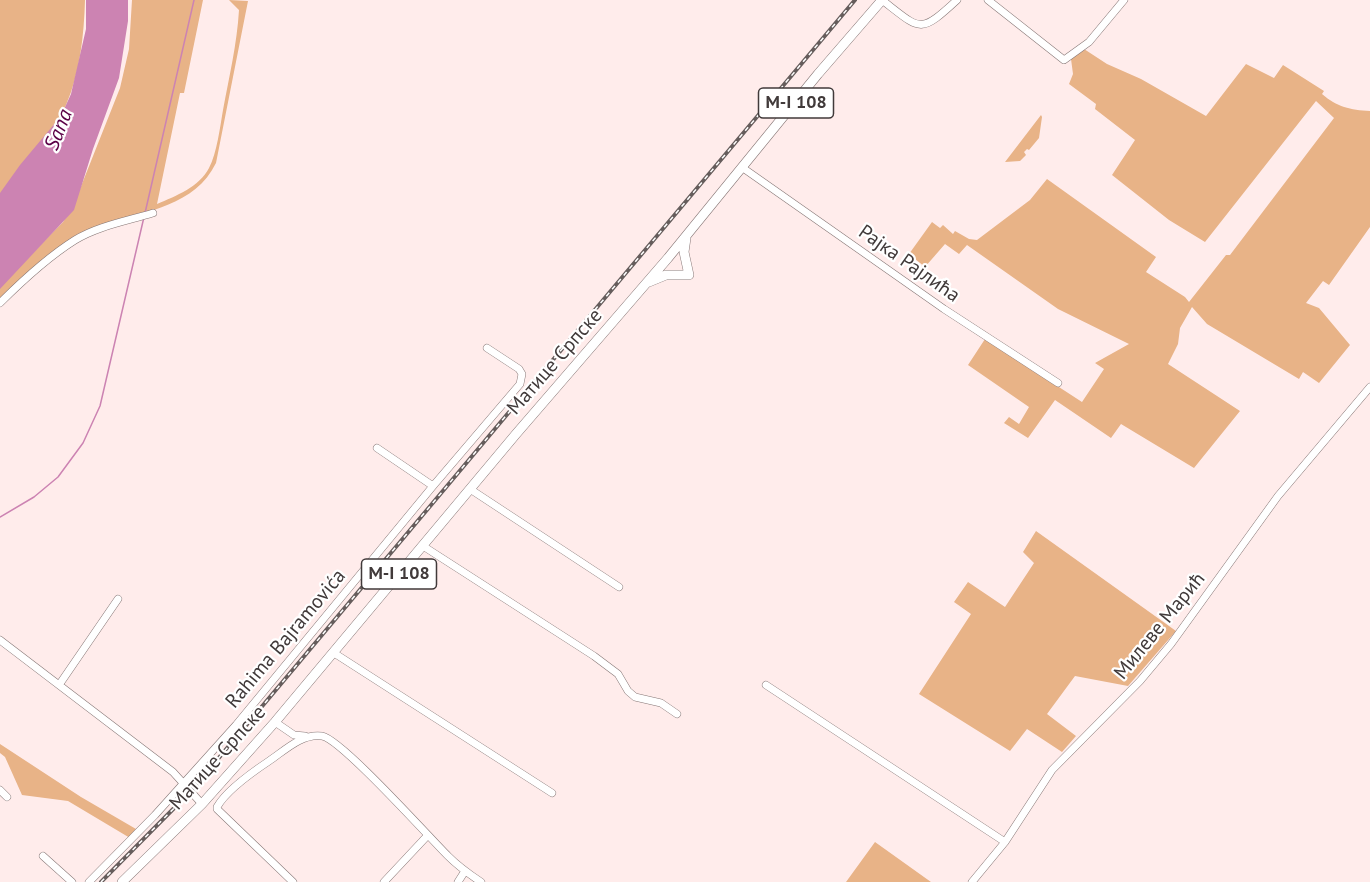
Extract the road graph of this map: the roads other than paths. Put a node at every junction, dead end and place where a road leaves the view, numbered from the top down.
1 (882, 0) edge
2 (957, 0) edge
3 (988, 0) edge
4 (1124, 0) edge
5 (743, 168) junction
6 (153, 213) dead end
7 (686, 236) junction
8 (646, 283) junction
9 (0, 303) edge
10 (487, 348) dead end
11 (1058, 383) dead end
12 (1370, 387) edge
13 (377, 447) dead end
14 (433, 486) junction
15 (470, 489) junction
16 (423, 546) junction
17 (619, 587) dead end
18 (118, 599) dead end
19 (0, 640) edge
20 (334, 652) junction
21 (59, 685) junction
22 (766, 686) dead end
23 (677, 714) dead end
24 (275, 722) junction
25 (308, 736) junction
26 (185, 783) junction
27 (0, 790) edge
28 (552, 793) dead end
29 (8, 797) dead end
30 (201, 804) junction
31 (429, 836) junction
32 (1005, 842) junction
33 (43, 856) dead end
34 (465, 871) junction
35 (72, 882) edge
36 (88, 882) edge
37 (122, 882) edge
38 (293, 882) edge
39 (384, 882) edge
40 (458, 882) edge
41 (481, 882) edge
42 (972, 882) edge

1 - 2 street
1 - 5 main road, M-I 108
3 - 4 street
5 - 7 main road, M-I 108
5 - 11 street, Рајка Рајлића
6 - 9 street
7 - 8 main road, Матице Српске / M-I 108
7 - 8 main road
8 - 15 main road, Матице Српске / M-I 108
10 - 14 street, Rahima Bajramovića
12 - 32 street, Милеве Мaрић
13 - 14 street
14 - 26 street, Rahima Bajramovića
15 - 16 main road, Матице Српске / M-I 108
15 - 17 street
16 - 20 main road, Матице Српске / M-I 108
16 - 23 street
18 - 21 street
19 - 21 street
20 - 24 main road, Матице Српске / M-I 108
20 - 28 street
21 - 26 street
22 - 32 street
24 - 25 street
24 - 30 main road, Матице Српске / M-I 108
25 - 31 street
25 - 38 street
26 - 30 street
26 - 36 street, Rahima Bajramovića
27 - 29 street
30 - 37 main road, Матице Српске / M-I 108
31 - 34 street
31 - 39 street
32 - 42 street, Милеве Мaрић
33 - 35 street
34 - 40 street
34 - 41 street

